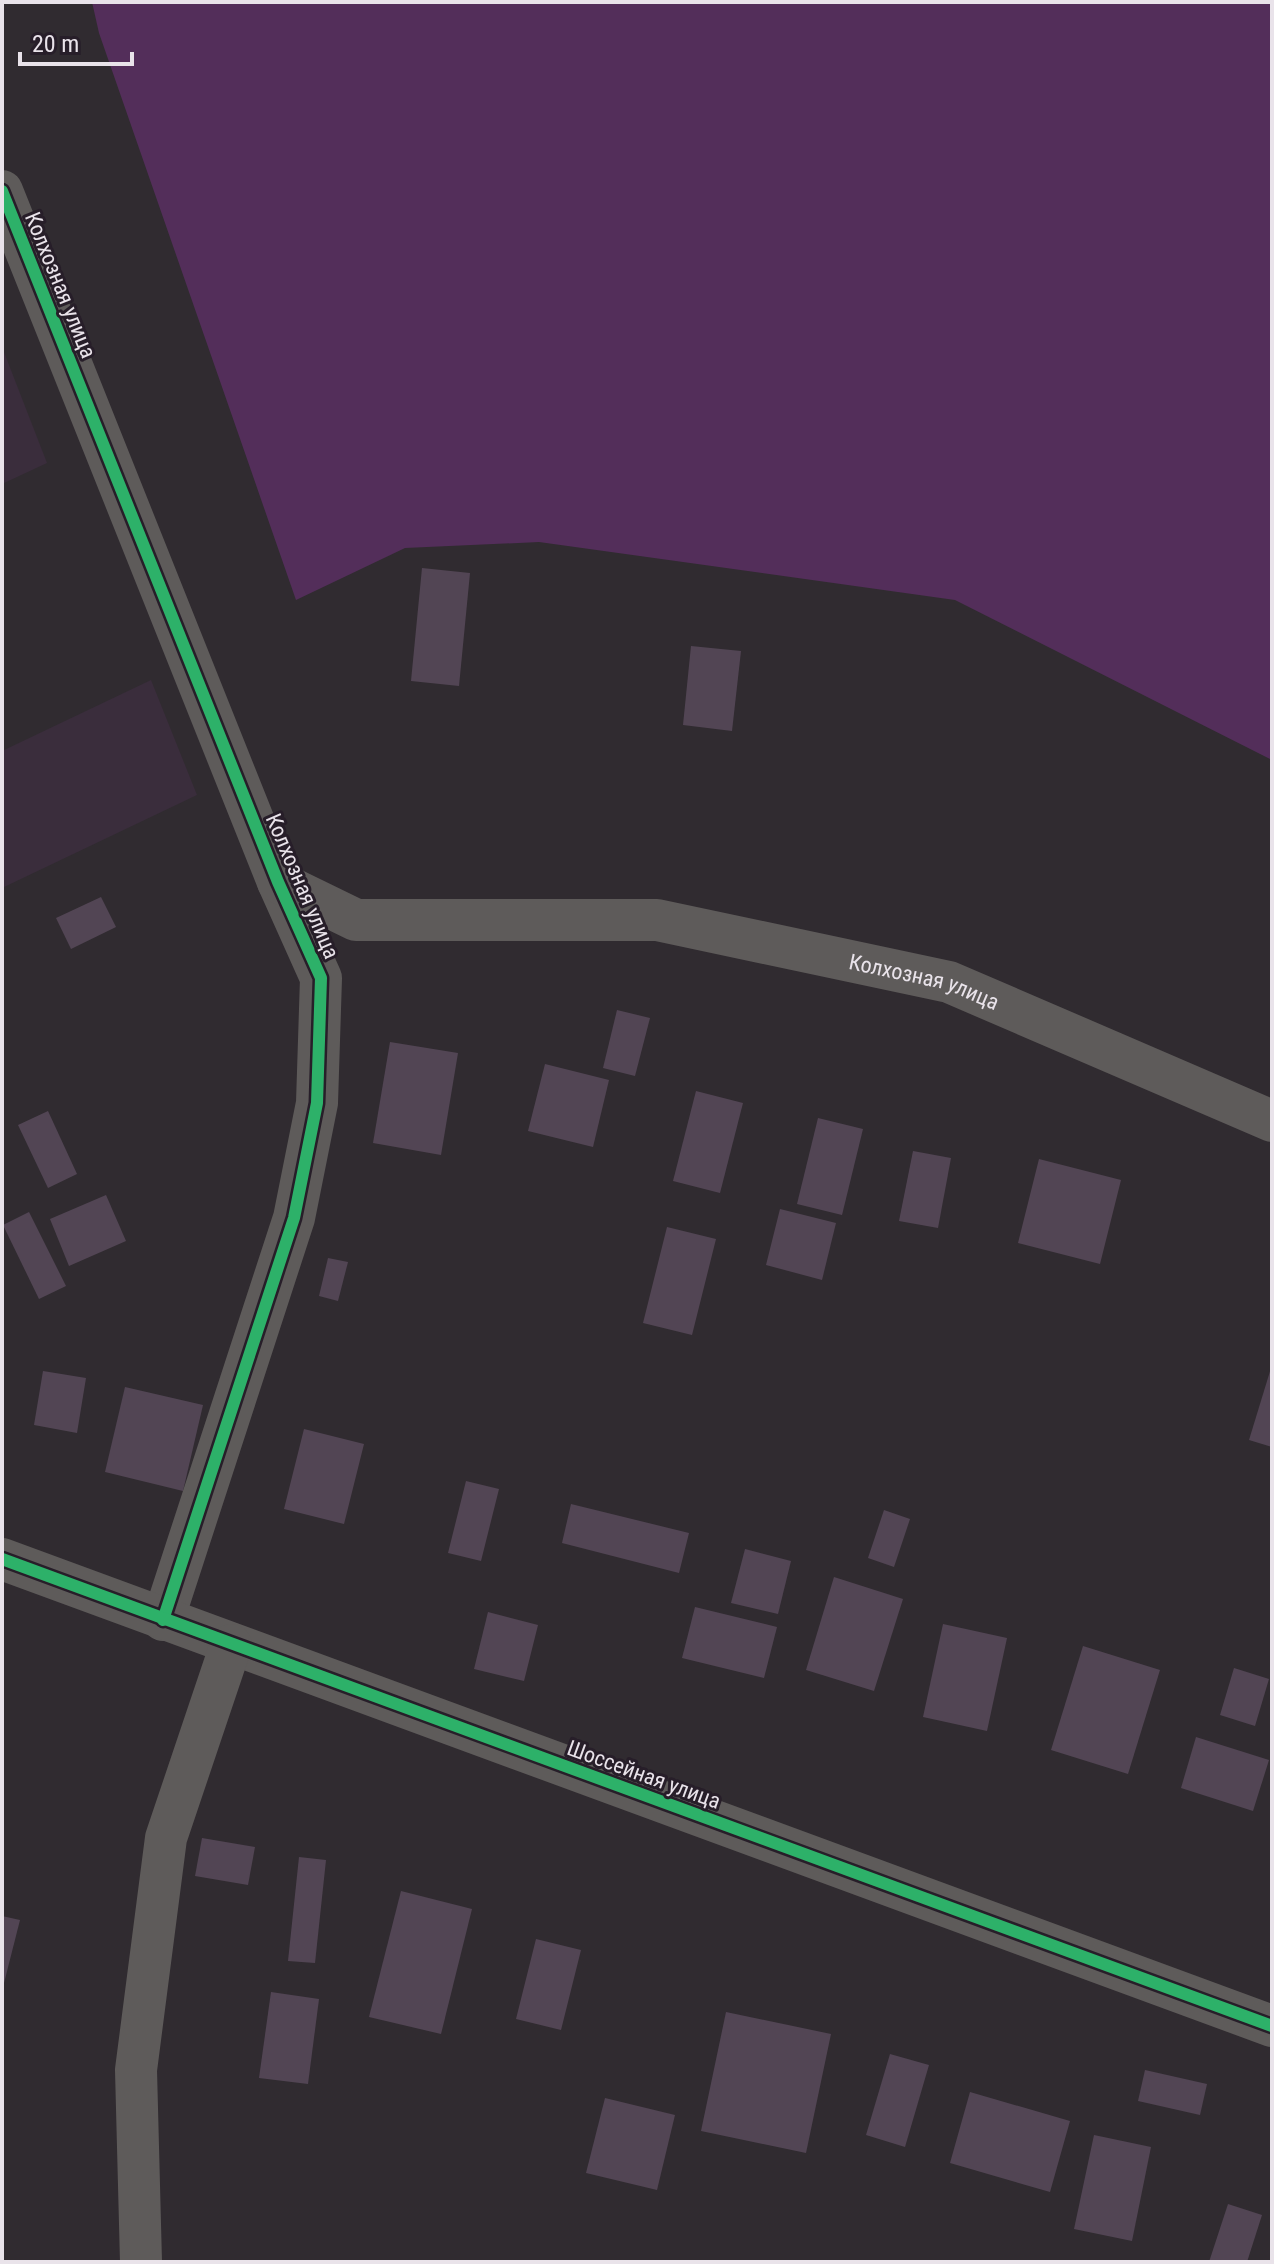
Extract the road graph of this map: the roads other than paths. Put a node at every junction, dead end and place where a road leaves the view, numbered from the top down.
1 (2, 191) edge
2 (278, 882) junction
3 (356, 920) junction
4 (321, 978) junction
5 (1272, 1121) edge
6 (2, 1559) edge
7 (163, 1620) junction
8 (231, 1645) junction
9 (1272, 2026) edge
10 (141, 2262) edge

1 - 2 street, Колхозная улица
2 - 3 street, Колхозная улица
2 - 4 street, Колхозная улица
3 - 4 street
3 - 5 street, Колхозная улица
4 - 7 street, Колхозная улица
6 - 7 street, Шоссейная улица
7 - 8 street, Шоссейная улица
8 - 9 street, Шоссейная улица
8 - 10 street

